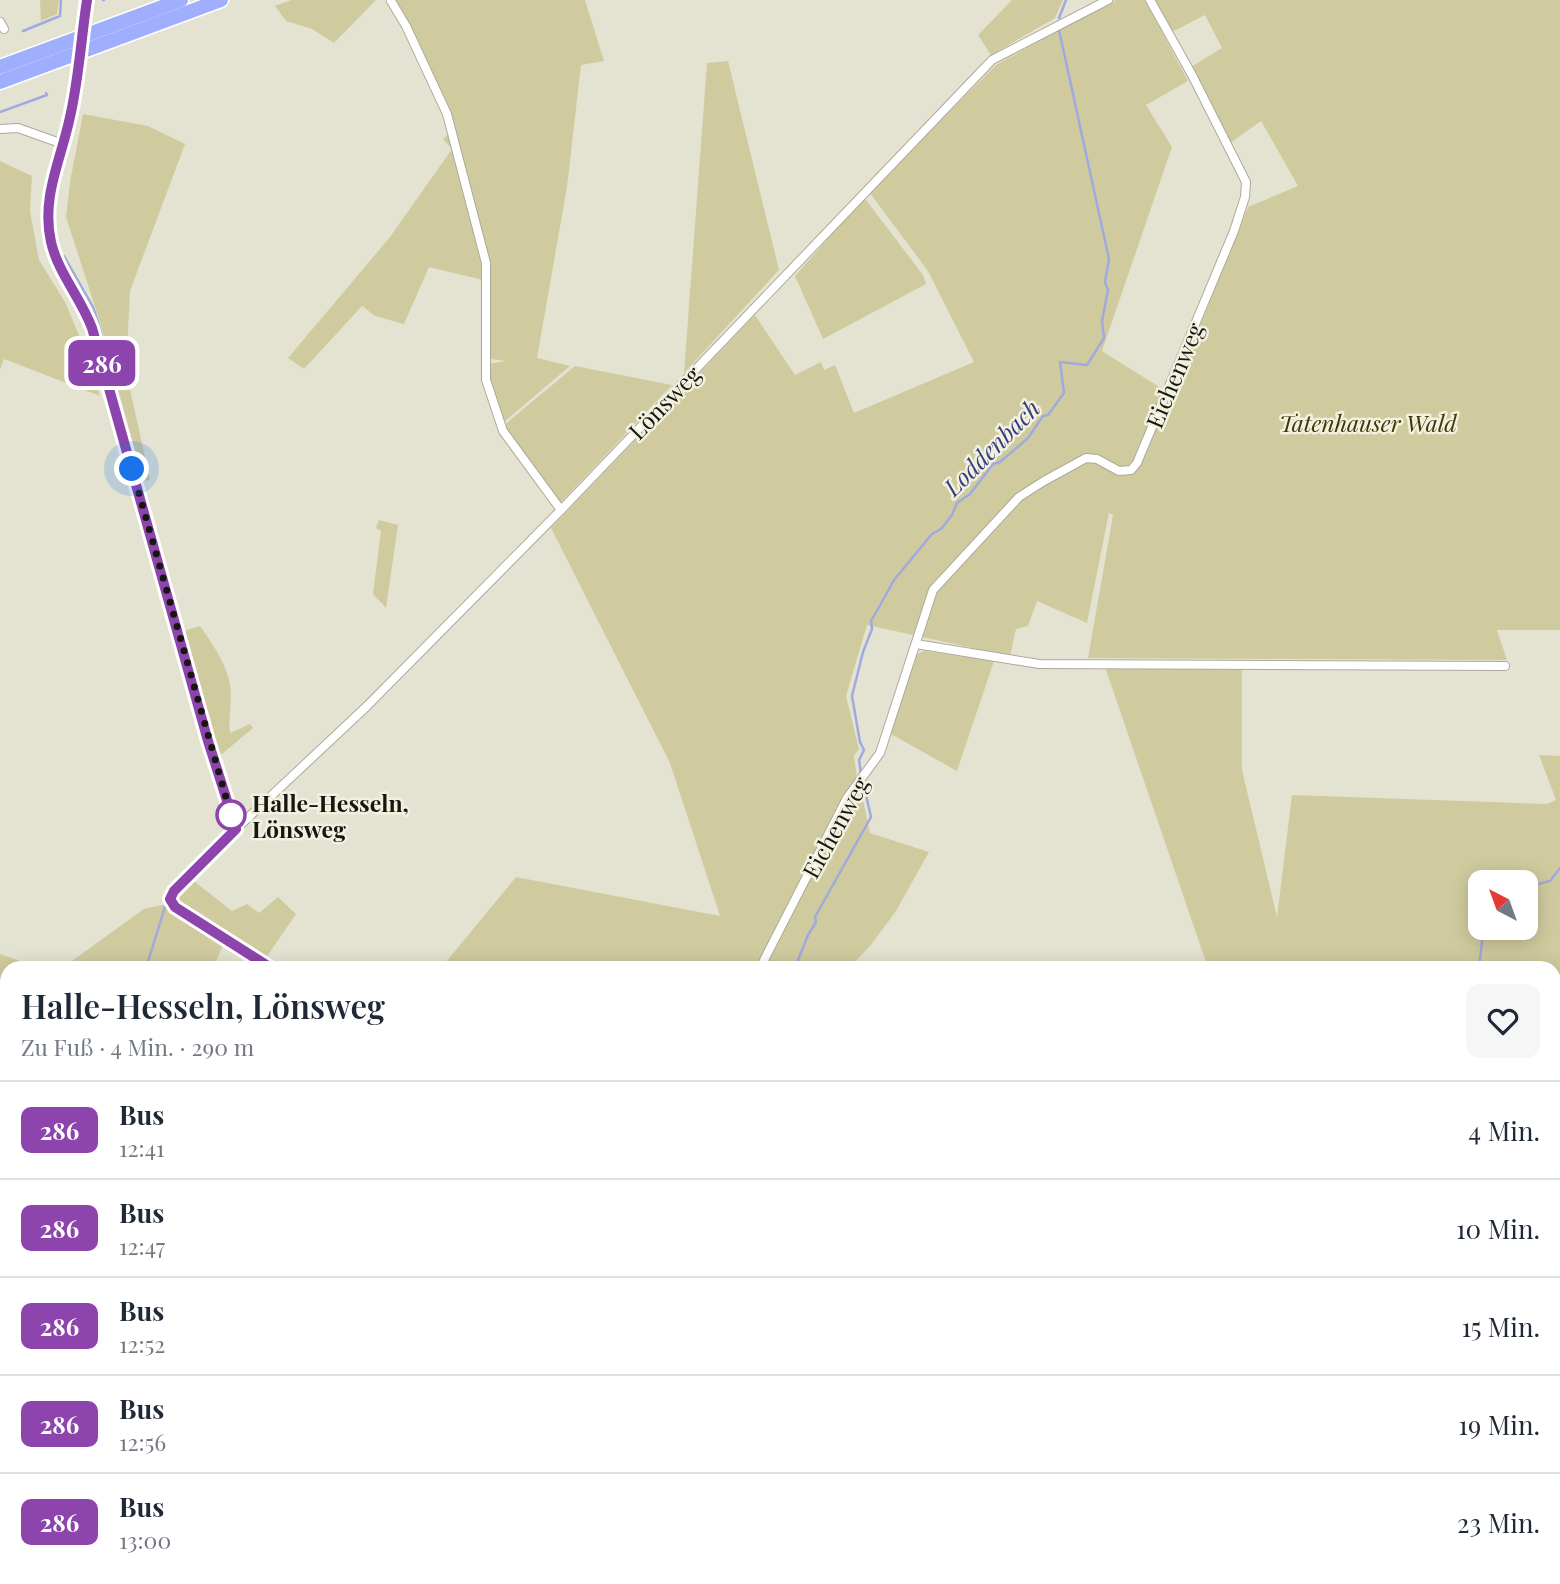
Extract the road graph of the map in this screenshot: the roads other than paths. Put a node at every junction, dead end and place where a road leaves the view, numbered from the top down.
1 (181, 0) edge
2 (221, 0) edge
3 (1108, 0) edge
4 (1150, 0) edge
5 (391, 1) edge
6 (86, 4) edge
7 (0, 67) edge
8 (0, 82) edge
9 (0, 129) edge
10 (63, 144) junction
11 (561, 510) junction
12 (916, 643) junction
13 (1505, 666) dead end
14 (236, 829) junction
15 (260, 961) edge
16 (764, 961) edge

1 - 7 highway
2 - 8 highway
3 - 11 street, Lönsweg
4 - 12 street, Eichenweg
5 - 11 street
6 - 10 street, bridge
9 - 10 street
10 - 14 street
11 - 14 street, Lönsweg
12 - 13 street
12 - 16 street, Eichenweg
14 - 15 street, Lönsweg

